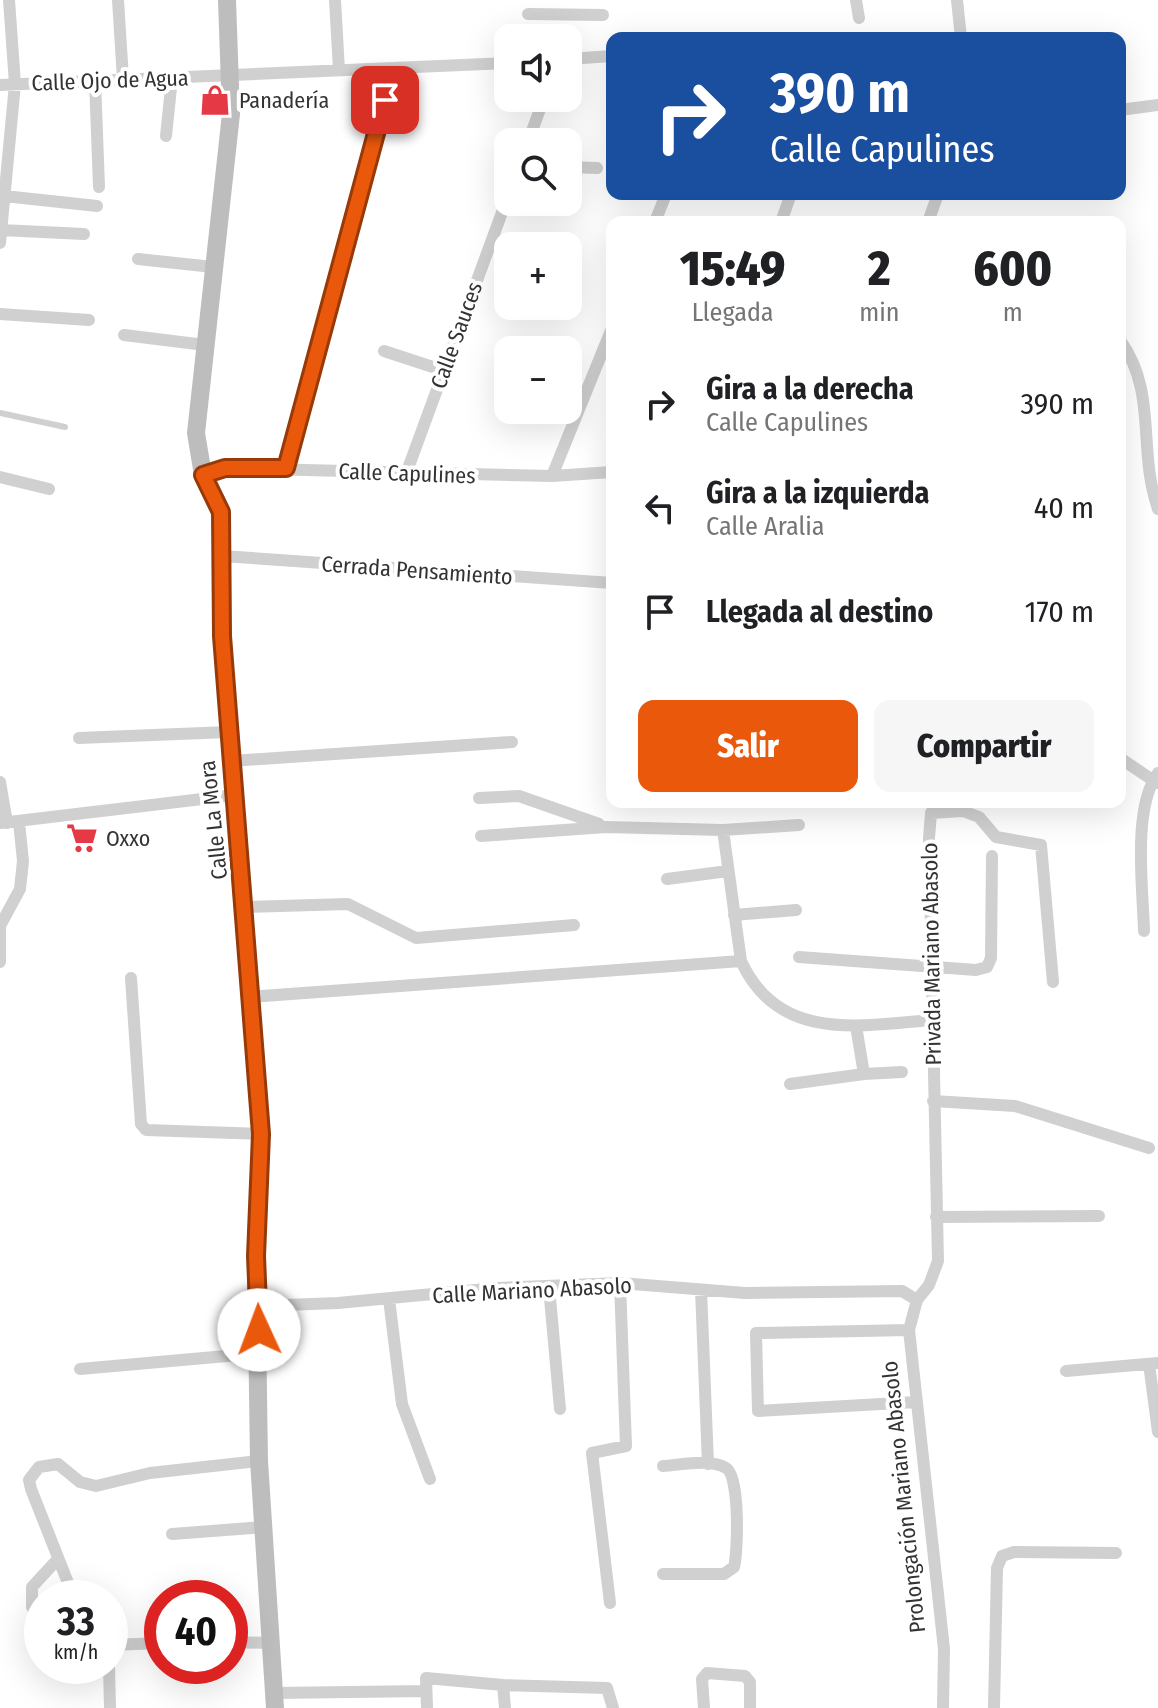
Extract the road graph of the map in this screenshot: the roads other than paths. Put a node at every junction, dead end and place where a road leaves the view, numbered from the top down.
1 (9, 0) edge
2 (118, 0) edge
3 (227, 0) edge
4 (335, 0) edge
5 (570, 0) edge
6 (856, 0) edge
7 (957, 0) edge
8 (528, 14) dead end
9 (569, 15) junction
10 (603, 15) dead end
11 (859, 18) dead end
12 (960, 32) edge
13 (606, 56) edge
14 (582, 58) edge
15 (494, 64) edge
16 (393, 69) junction
17 (339, 70) junction
18 (231, 75) junction
19 (172, 78) junction
20 (123, 79) junction
21 (95, 80) junction
22 (15, 84) junction
23 (0, 85) edge
24 (1158, 105) edge
25 (1126, 109) edge
26 (166, 136) dead end
27 (582, 167) edge
28 (597, 168) dead end
29 (99, 187) dead end
30 (4, 196) junction
31 (97, 206) dead end
32 (500, 216) edge
33 (84, 234) dead end
34 (1, 237) edge
35 (138, 259) dead end
36 (213, 267) junction
37 (0, 314) edge
38 (89, 320) dead end
39 (124, 335) dead end
40 (606, 343) edge
41 (205, 345) junction
42 (1126, 349) edge
43 (384, 351) dead end
44 (442, 370) junction
45 (0, 413) edge
46 (65, 427) dead end
47 (286, 468) junction
48 (606, 472) edge
49 (406, 474) junction
50 (203, 475) junction
51 (552, 476) junction
52 (0, 477) edge
53 (49, 489) dead end
54 (1158, 509) edge
55 (222, 556) junction
56 (606, 583) edge
57 (228, 732) junction
58 (79, 738) dead end
59 (512, 742) dead end
60 (231, 761) junction
61 (1126, 762) edge
62 (1156, 779) edge
63 (0, 782) edge
64 (236, 795) junction
65 (479, 798) dead end
66 (9, 823) edge
67 (799, 825) dead end
68 (606, 827) junction
69 (723, 830) junction
70 (481, 836) dead end
71 (992, 856) dead end
72 (728, 871) junction
73 (667, 879) dead end
74 (245, 907) junction
75 (796, 910) dead end
76 (734, 915) junction
77 (574, 925) dead end
78 (0, 927) edge
79 (1144, 931) dead end
80 (799, 957) dead end
81 (741, 961) junction
82 (0, 962) edge
83 (931, 968) junction
84 (131, 978) dead end
85 (1053, 982) dead end
86 (249, 997) junction
87 (932, 1020) junction
88 (856, 1026) junction
89 (902, 1072) dead end
90 (864, 1074) junction
91 (790, 1084) dead end
92 (933, 1101) junction
93 (261, 1134) junction
94 (1149, 1148) dead end
95 (1099, 1216) dead end
96 (936, 1217) junction
97 (620, 1283) junction
98 (549, 1287) junction
99 (701, 1290) junction
100 (389, 1299) junction
101 (917, 1300) junction
102 (259, 1306) junction
103 (909, 1330) junction
104 (260, 1353) junction
105 (1154, 1363) edge
106 (80, 1369) dead end
107 (1066, 1371) dead end
108 (916, 1402) junction
109 (560, 1409) dead end
110 (1158, 1432) edge
111 (259, 1461) junction
112 (708, 1464) junction
113 (663, 1466) dead end
114 (430, 1479) dead end
115 (264, 1527) junction
116 (172, 1534) dead end
117 (1116, 1553) dead end
118 (56, 1561) junction
119 (663, 1574) dead end
120 (38, 1580) edge
121 (65, 1580) edge
122 (610, 1603) dead end
123 (248, 1642) edge
124 (270, 1643) junction
125 (109, 1684) edge
126 (503, 1685) junction
127 (426, 1691) junction
128 (317, 1693) junction
129 (275, 1701) edge
130 (110, 1708) edge
131 (319, 1708) edge
132 (427, 1708) edge
133 (505, 1708) edge
134 (613, 1708) edge
135 (704, 1708) edge
136 (750, 1708) edge
137 (943, 1708) edge
138 (994, 1708) edge

1 - 22 street
2 - 20 street
3 - 18 street, Calle La Mora
4 - 17 street
5 - 9 street
6 - 11 street
7 - 12 street
8 - 9 street
9 - 10 street
13 - 14 street
15 - 16 street, Calle Ojo de Agua
16 - 17 street, Calle Ojo de Agua
16 - 47 street
17 - 18 street, Calle Ojo de Agua
18 - 19 street, Calle Ojo de Agua
18 - 36 street, Calle La Mora
19 - 20 street, Calle Ojo de Agua
19 - 26 street
20 - 21 street, Calle Ojo de Agua
21 - 22 street, Calle Ojo de Agua
21 - 29 street
22 - 23 street, Calle Ojo de Agua
22 - 30 street
24 - 25 street
27 - 28 street
30 - 31 street
30 - 34 street
32 - 44 street, Calle Sauces
33 - 34 street
35 - 36 street
36 - 41 street, Calle La Mora
37 - 38 street
39 - 41 street
40 - 51 street
41 - 50 street, Calle La Mora
42 - 54 street
43 - 44 street
44 - 49 street, Calle Sauces
45 - 46 lane
47 - 49 street, Calle Capulines
47 - 50 street, Calle Capulines
48 - 51 street, Calle Capulines
49 - 51 street, Calle Capulines
50 - 55 street, Calle La Mora
52 - 53 street
55 - 56 street, Cerrada Pensamiento
55 - 57 street, Calle La Mora
57 - 58 street
57 - 60 street, Calle La Mora
59 - 60 street
60 - 64 street, Calle La Mora
61 - 62 street
62 - 79 street
63 - 66 street
64 - 66 street
64 - 74 street, Calle La Mora
65 - 68 street
66 - 78 street
67 - 69 street
68 - 69 street
68 - 70 street
69 - 72 street
71 - 83 street
72 - 73 street
72 - 76 street
74 - 77 street
74 - 86 street, Calle La Mora
75 - 76 street
76 - 81 street
78 - 82 street
80 - 83 street
81 - 86 street
81 - 88 street
83 - 85 street, Privada Mariano Abasolo
83 - 87 street, Privada Mariano Abasolo
84 - 93 street
86 - 93 street, Calle La Mora
87 - 88 street
87 - 92 street, Privada Mariano Abasolo
88 - 90 street
89 - 90 street
90 - 91 street
92 - 94 street
92 - 96 street, Privada Mariano Abasolo
93 - 102 street, Calle La Mora
95 - 96 street
96 - 101 street, Privada Mariano Abasolo
97 - 98 street, Calle Mariano Abasolo
97 - 99 street, Calle Mariano Abasolo
97 - 122 street
98 - 100 street, Calle Mariano Abasolo
98 - 109 street
99 - 101 street, Calle Mariano Abasolo
99 - 112 street
100 - 102 street, Calle Mariano Abasolo
100 - 114 street
101 - 103 street, Prolongación Mariano Abasolo
102 - 104 street
103 - 108 street, Prolongación Mariano Abasolo
103 - 108 street
104 - 106 street
104 - 111 street
105 - 107 street
105 - 110 street
108 - 137 street, Prolongación Mariano Abasolo
111 - 115 street
111 - 118 street
112 - 113 street
112 - 119 street
115 - 116 street
115 - 124 street
117 - 138 street
118 - 120 street
118 - 121 street
123 - 124 street
124 - 129 street
125 - 130 street
126 - 127 street
126 - 133 street
126 - 134 street
127 - 128 street
127 - 132 street
128 - 129 street
128 - 131 street
135 - 136 street

